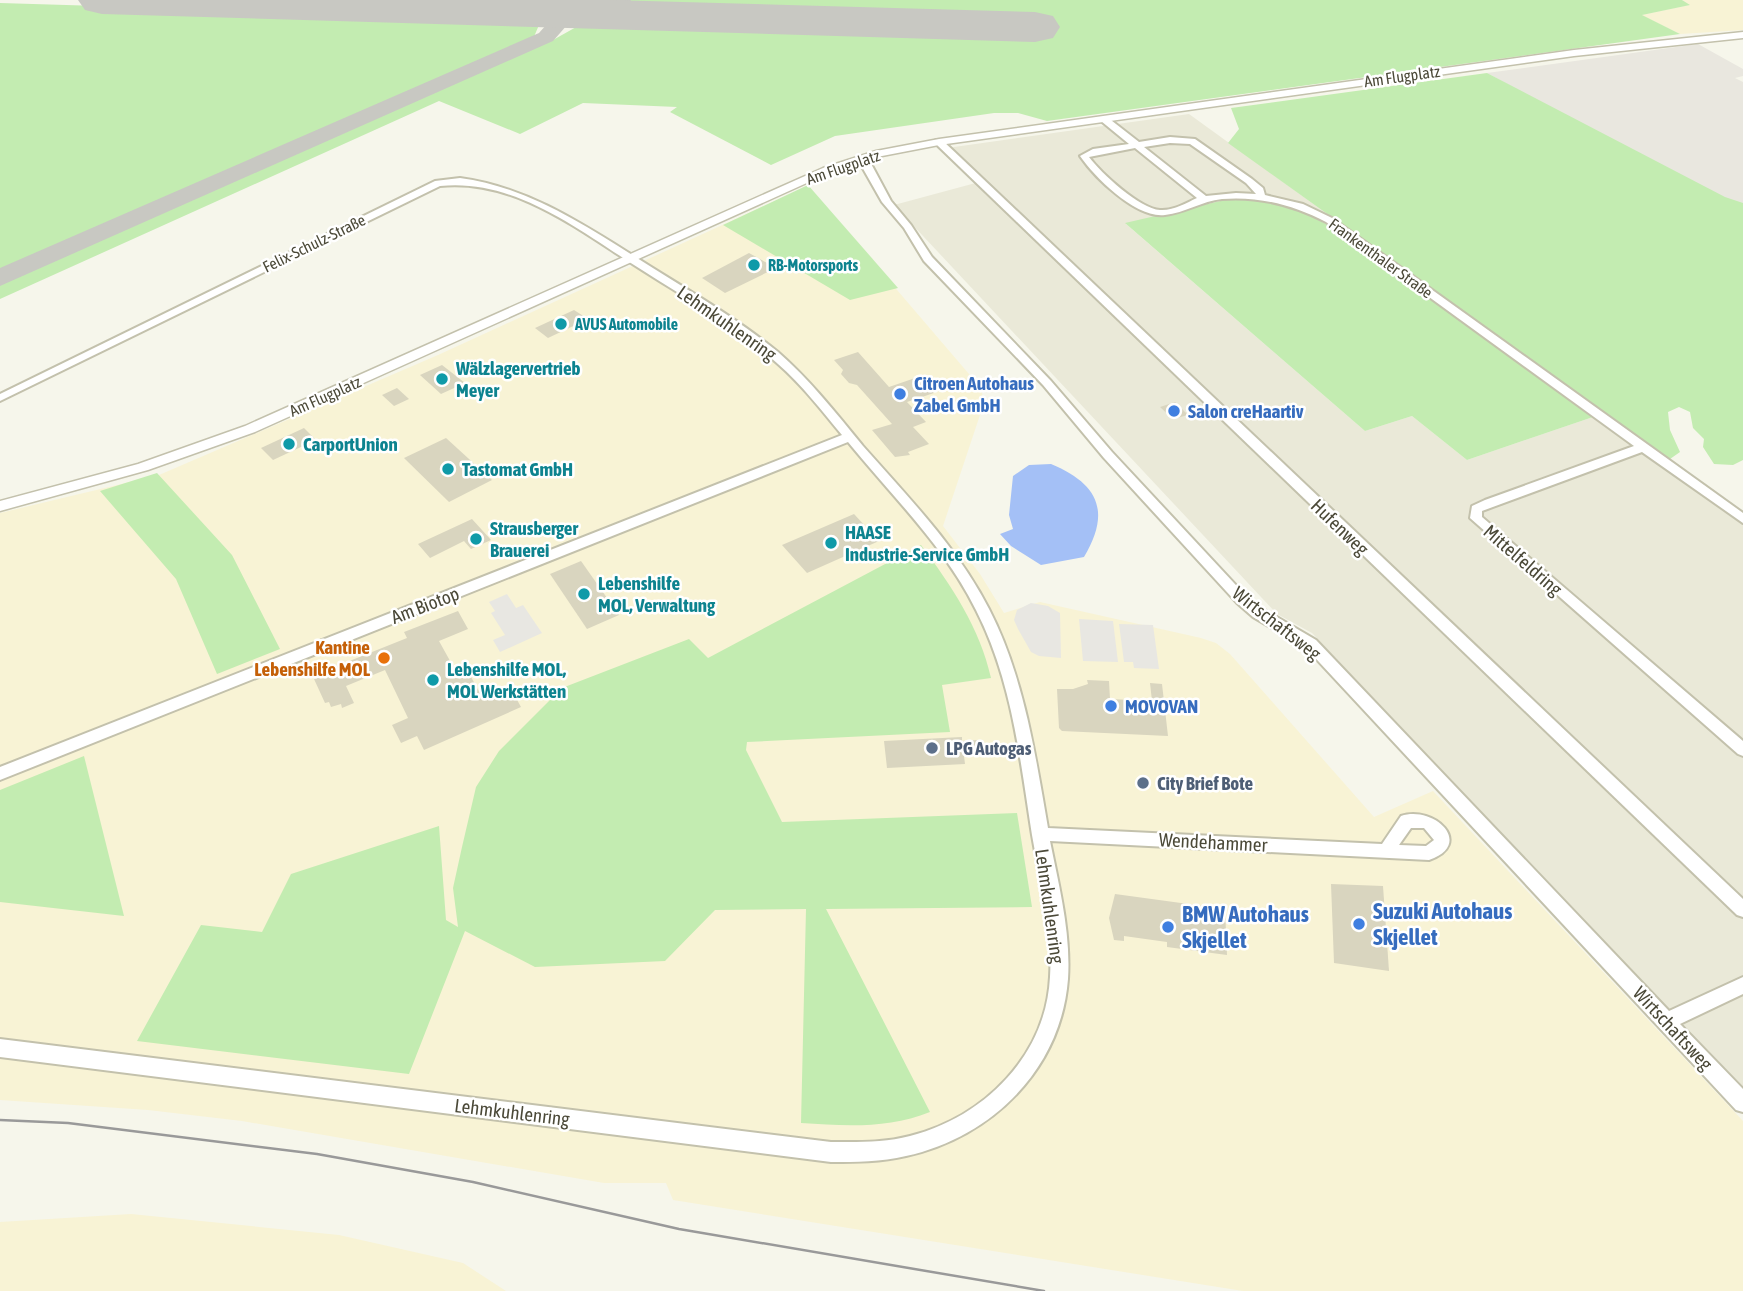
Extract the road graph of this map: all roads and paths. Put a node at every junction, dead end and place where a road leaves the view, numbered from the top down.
1 (1743, 35) edge
2 (1104, 119) junction
3 (939, 142) junction
4 (1136, 145) junction
5 (862, 158) junction
6 (1262, 197) junction
7 (1204, 199) junction
8 (630, 258) junction
9 (0, 398) edge
10 (849, 437) junction
11 (1643, 447) junction
12 (0, 506) edge
13 (1743, 519) edge
14 (1743, 750) edge
15 (0, 774) edge
16 (1040, 834) junction
17 (1386, 851) dead end
18 (1743, 910) edge
19 (1743, 985) edge
20 (1667, 1021) junction
21 (0, 1048) edge
22 (1743, 1103) edge

1 - 2 street, Am Flugplatz
2 - 3 street, Am Flugplatz
2 - 4 street
3 - 5 street, Am Flugplatz
3 - 18 street, Hufenweg
4 - 6 street
4 - 7 street
4 - 7 street, Frankenthaler Straße
5 - 8 street, Am Flugplatz
5 - 20 street, Wirtschaftsweg
6 - 7 street, Frankenthaler Straße
6 - 11 street, Frankenthaler Straße
8 - 9 street, Felix-Schulz-Straße
8 - 10 street, Lehmkuhlenring
8 - 12 street, Am Flugplatz
10 - 15 street, Am Biotop
10 - 16 street, Lehmkuhlenring
11 - 13 street
11 - 14 street, Mittelfeldring
16 - 17 street, Wendehammer
16 - 21 street, Lehmkuhlenring
19 - 20 street
20 - 22 street, Wirtschaftsweg

